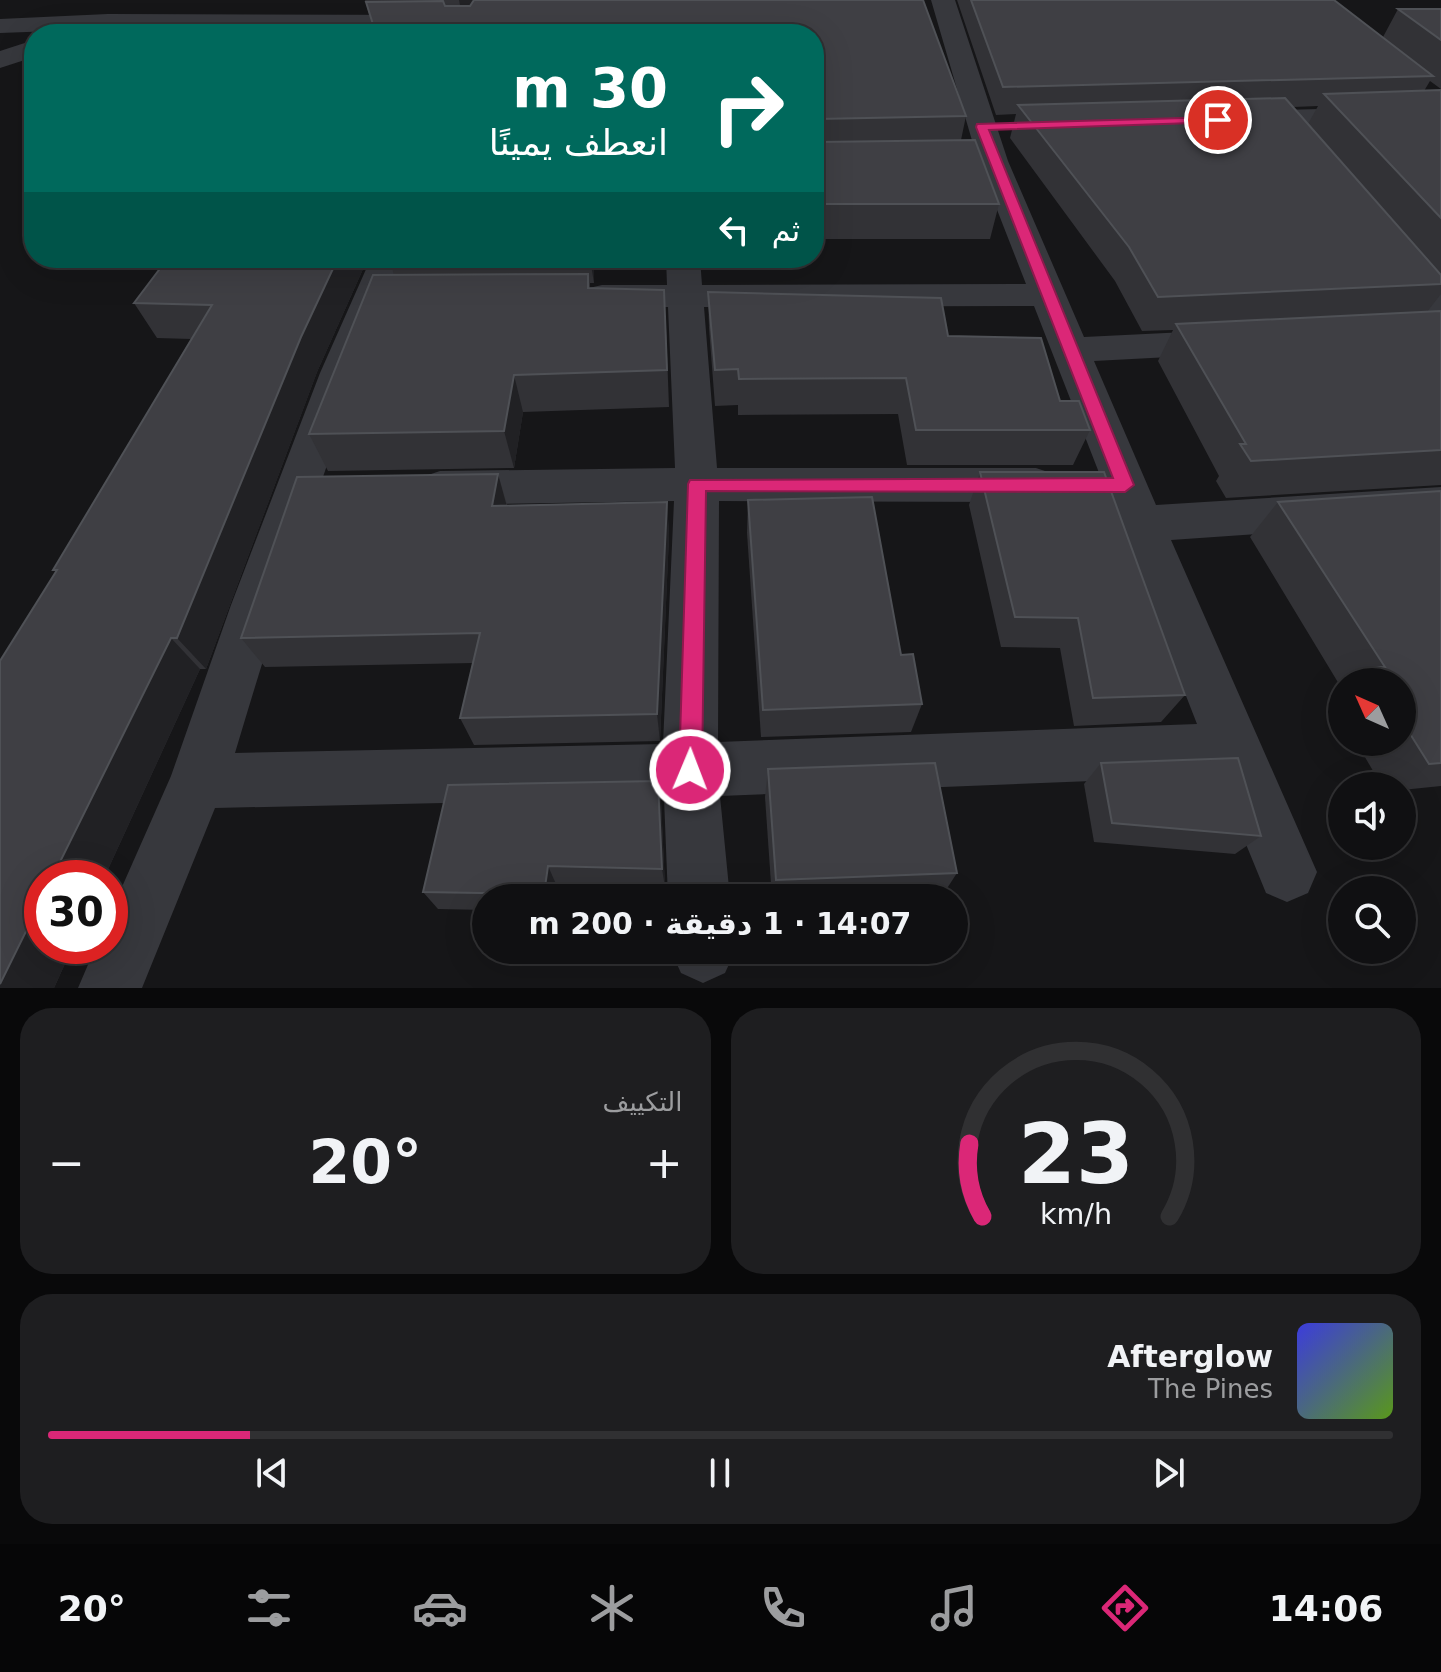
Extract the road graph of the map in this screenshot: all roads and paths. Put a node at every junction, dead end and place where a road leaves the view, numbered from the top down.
1 (943, 0) edge
2 (181, 21) junction
3 (453, 21) edge
4 (34, 24) edge
5 (165, 24) edge
6 (10, 26) edge
7 (16, 54) edge
8 (1416, 87) edge
9 (1441, 106) edge
10 (1441, 114) edge
11 (1215, 120) edge
12 (1379, 240) edge
13 (683, 277) edge
14 (388, 285) edge
15 (1049, 295) junction
16 (575, 296) edge
17 (1441, 313) edge
18 (1256, 341) edge
19 (1072, 350) junction
20 (697, 484) junction
21 (394, 489) edge
22 (346, 490) edge
23 (298, 491) junction
24 (1441, 504) edge
25 (1134, 505) junction
26 (1234, 749) junction
27 (690, 770) junction
28 (198, 781) junction
29 (1287, 872) dead end
30 (698, 884) edge
31 (110, 988) edge

1 - 15 street
2 - 3 street
2 - 4 street
2 - 5 street
6 - 7 street
8 - 9 street
10 - 11 street
12 - 17 street
13 - 15 street
13 - 16 street
13 - 20 street
14 - 23 street
15 - 19 street
18 - 19 street
19 - 25 street
20 - 21 street
20 - 25 street
20 - 27 street
22 - 23 street
23 - 28 street
24 - 25 street
25 - 26 street
26 - 27 street
26 - 29 street
27 - 28 street
27 - 30 street
28 - 31 street

